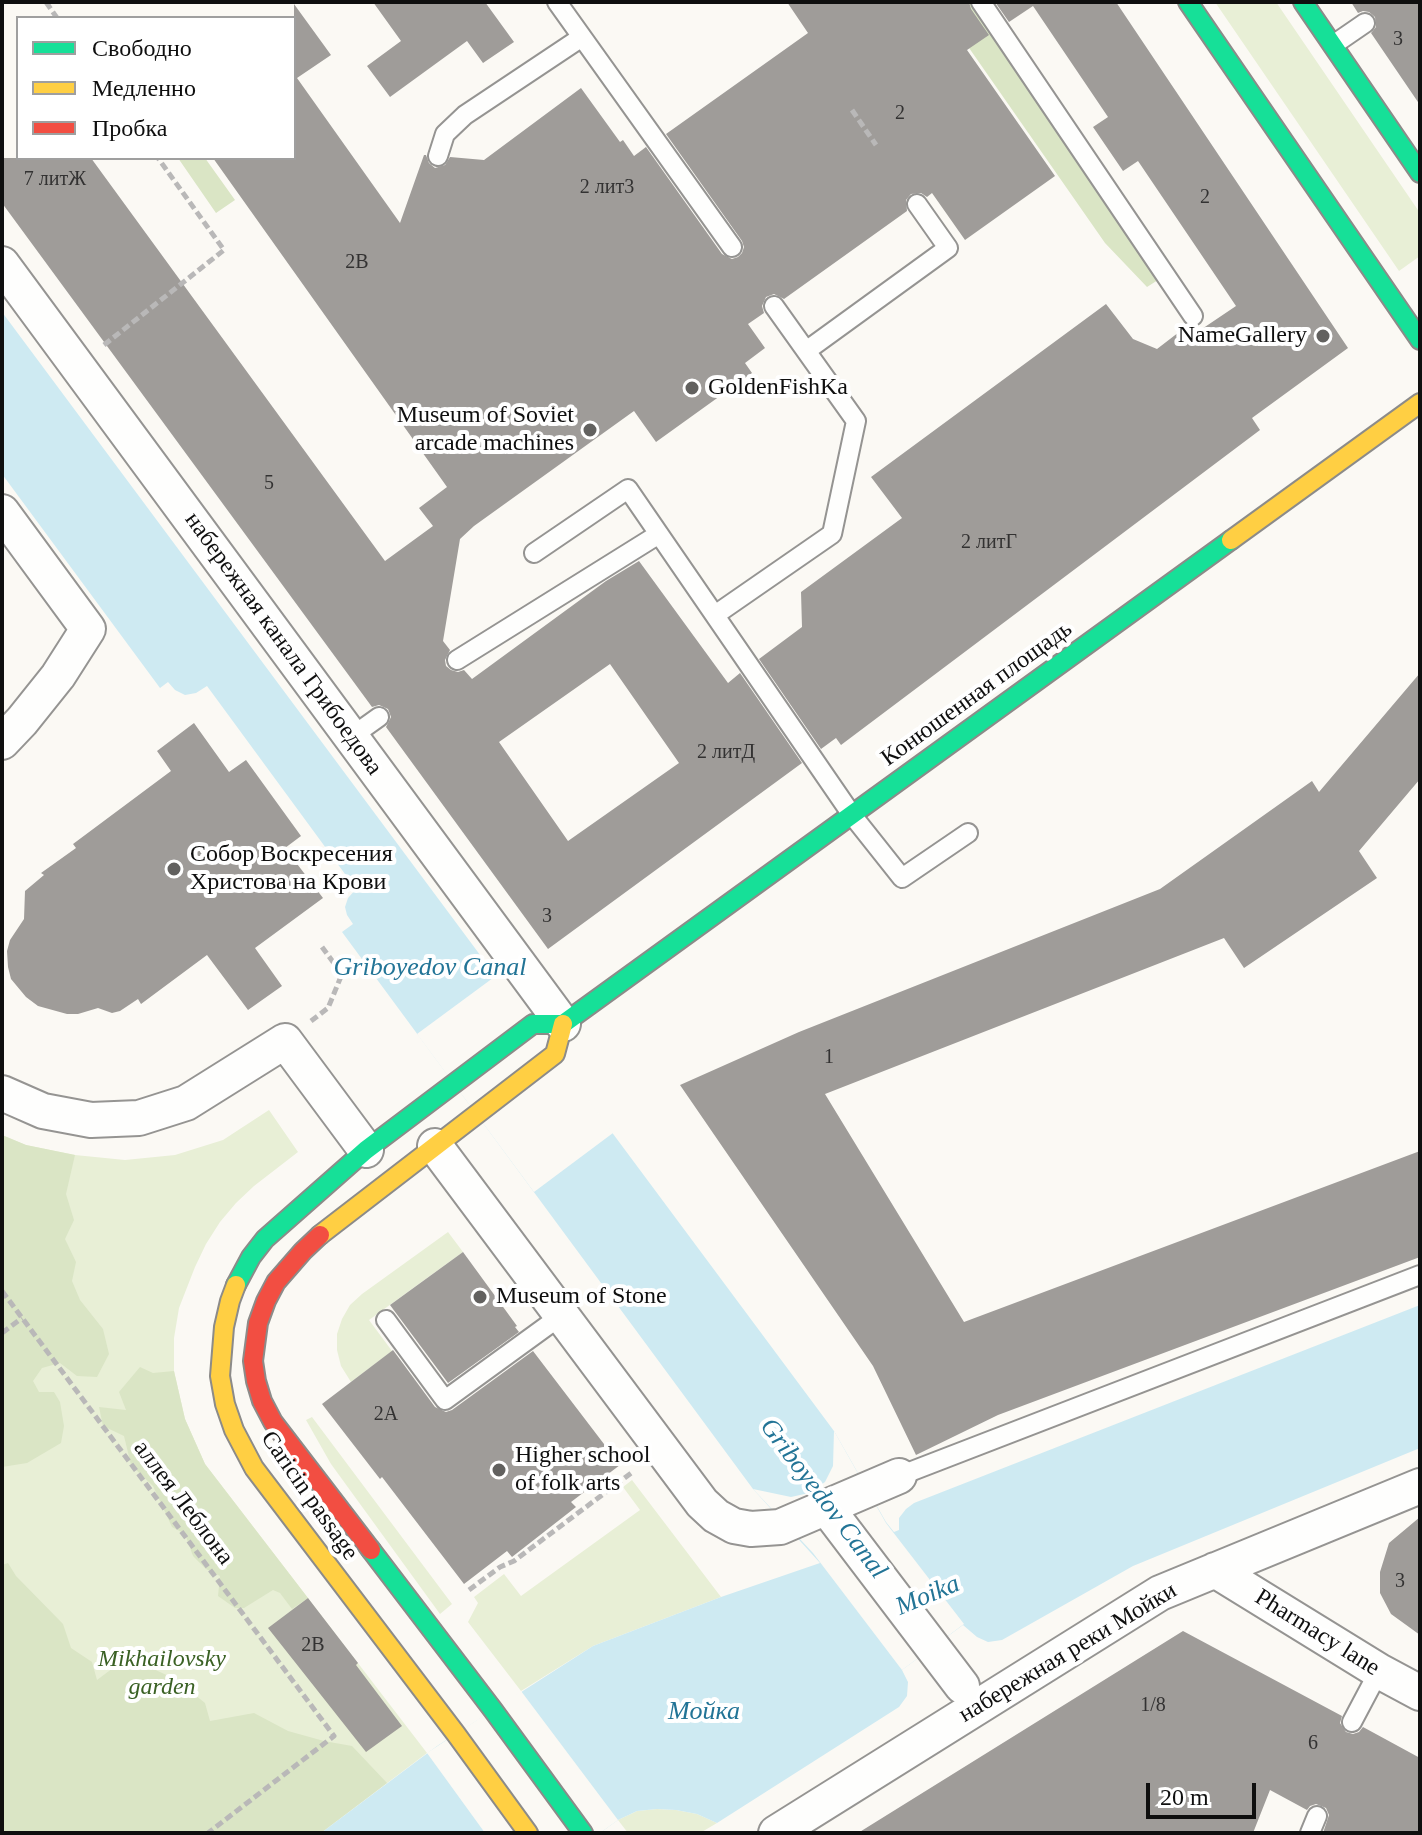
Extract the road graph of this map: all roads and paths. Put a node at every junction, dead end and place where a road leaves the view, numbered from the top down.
1 (557, 2) edge
2 (981, 2) edge
3 (1188, 2) edge
4 (1303, 2) edge
5 (1365, 23) dead end
6 (582, 37) junction
7 (1333, 45) junction
8 (852, 110) dead end
9 (876, 145) dead end
10 (438, 156) dead end
11 (159, 160) edge
12 (1420, 173) edge
13 (917, 204) dead end
14 (732, 247) dead end
15 (2, 264) edge
16 (1385, 289) junction
17 (774, 306) dead end
18 (1420, 311) edge
19 (1193, 316) dead end
20 (1420, 340) edge
21 (106, 344) dead end
22 (806, 351) junction
23 (1420, 403) edge
24 (2, 512) edge
25 (659, 534) junction
26 (534, 553) dead end
27 (715, 615) junction
28 (457, 660) dead end
29 (379, 717) dead end
30 (351, 737) junction
31 (2, 742) edge
32 (852, 815) junction
33 (968, 833) dead end
34 (322, 947) dead end
35 (550, 1034) junction
36 (285, 1041) junction
37 (2, 1093) edge
38 (435, 1146) junction
39 (366, 1150) junction
40 (1420, 1275) edge
41 (2, 1291) edge
42 (562, 1315) junction
43 (22, 1318) junction
44 (386, 1320) dead end
45 (2, 1333) edge
46 (634, 1471) dead end
47 (884, 1483) joint
48 (1420, 1486) edge
49 (826, 1507) junction
50 (1215, 1570) junction
51 (469, 1590) dead end
52 (1379, 1671) junction
53 (962, 1686) dead end
54 (1420, 1693) edge
55 (1352, 1722) dead end
56 (208, 1833) edge
57 (528, 1833) edge
58 (583, 1833) edge
59 (776, 1833) edge

1 - 6 lane
2 - 19 lane
3 - 16 main road
4 - 7 main road
5 - 7 lane
6 - 10 lane
6 - 14 lane
7 - 12 main road
8 - 9 path
11 - 21 path
13 - 22 lane
15 - 30 street, набережная канала Грибоедова
16 - 18 main road
16 - 20 main road
17 - 22 lane
22 - 27 lane
23 - 32 main road, Конюшенная площадь
24 - 31 street
25 - 26 lane
25 - 27 lane
25 - 28 lane
27 - 32 lane
29 - 30 lane
30 - 35 street, набережная канала Грибоедова
32 - 33 lane
32 - 35 main road, Конюшенная площадь
34 - 36 path
35 - 38 main road, Caricin passage
35 - 39 main road, Caricin passage
36 - 37 street
36 - 39 street
38 - 42 street
38 - 58 main road, Caricin passage
39 - 57 main road, Caricin passage
40 - 47 lane
41 - 43 path, аллея Леблона
42 - 44 lane
42 - 49 street
43 - 45 path
43 - 56 path, аллея Леблона
46 - 51 path
47 - 49 street
48 - 50 street, набережная реки Мойки
49 - 53 street
50 - 52 street, Pharmacy lane
50 - 59 street, набережная реки Мойки
52 - 54 street, Pharmacy lane
52 - 55 lane

